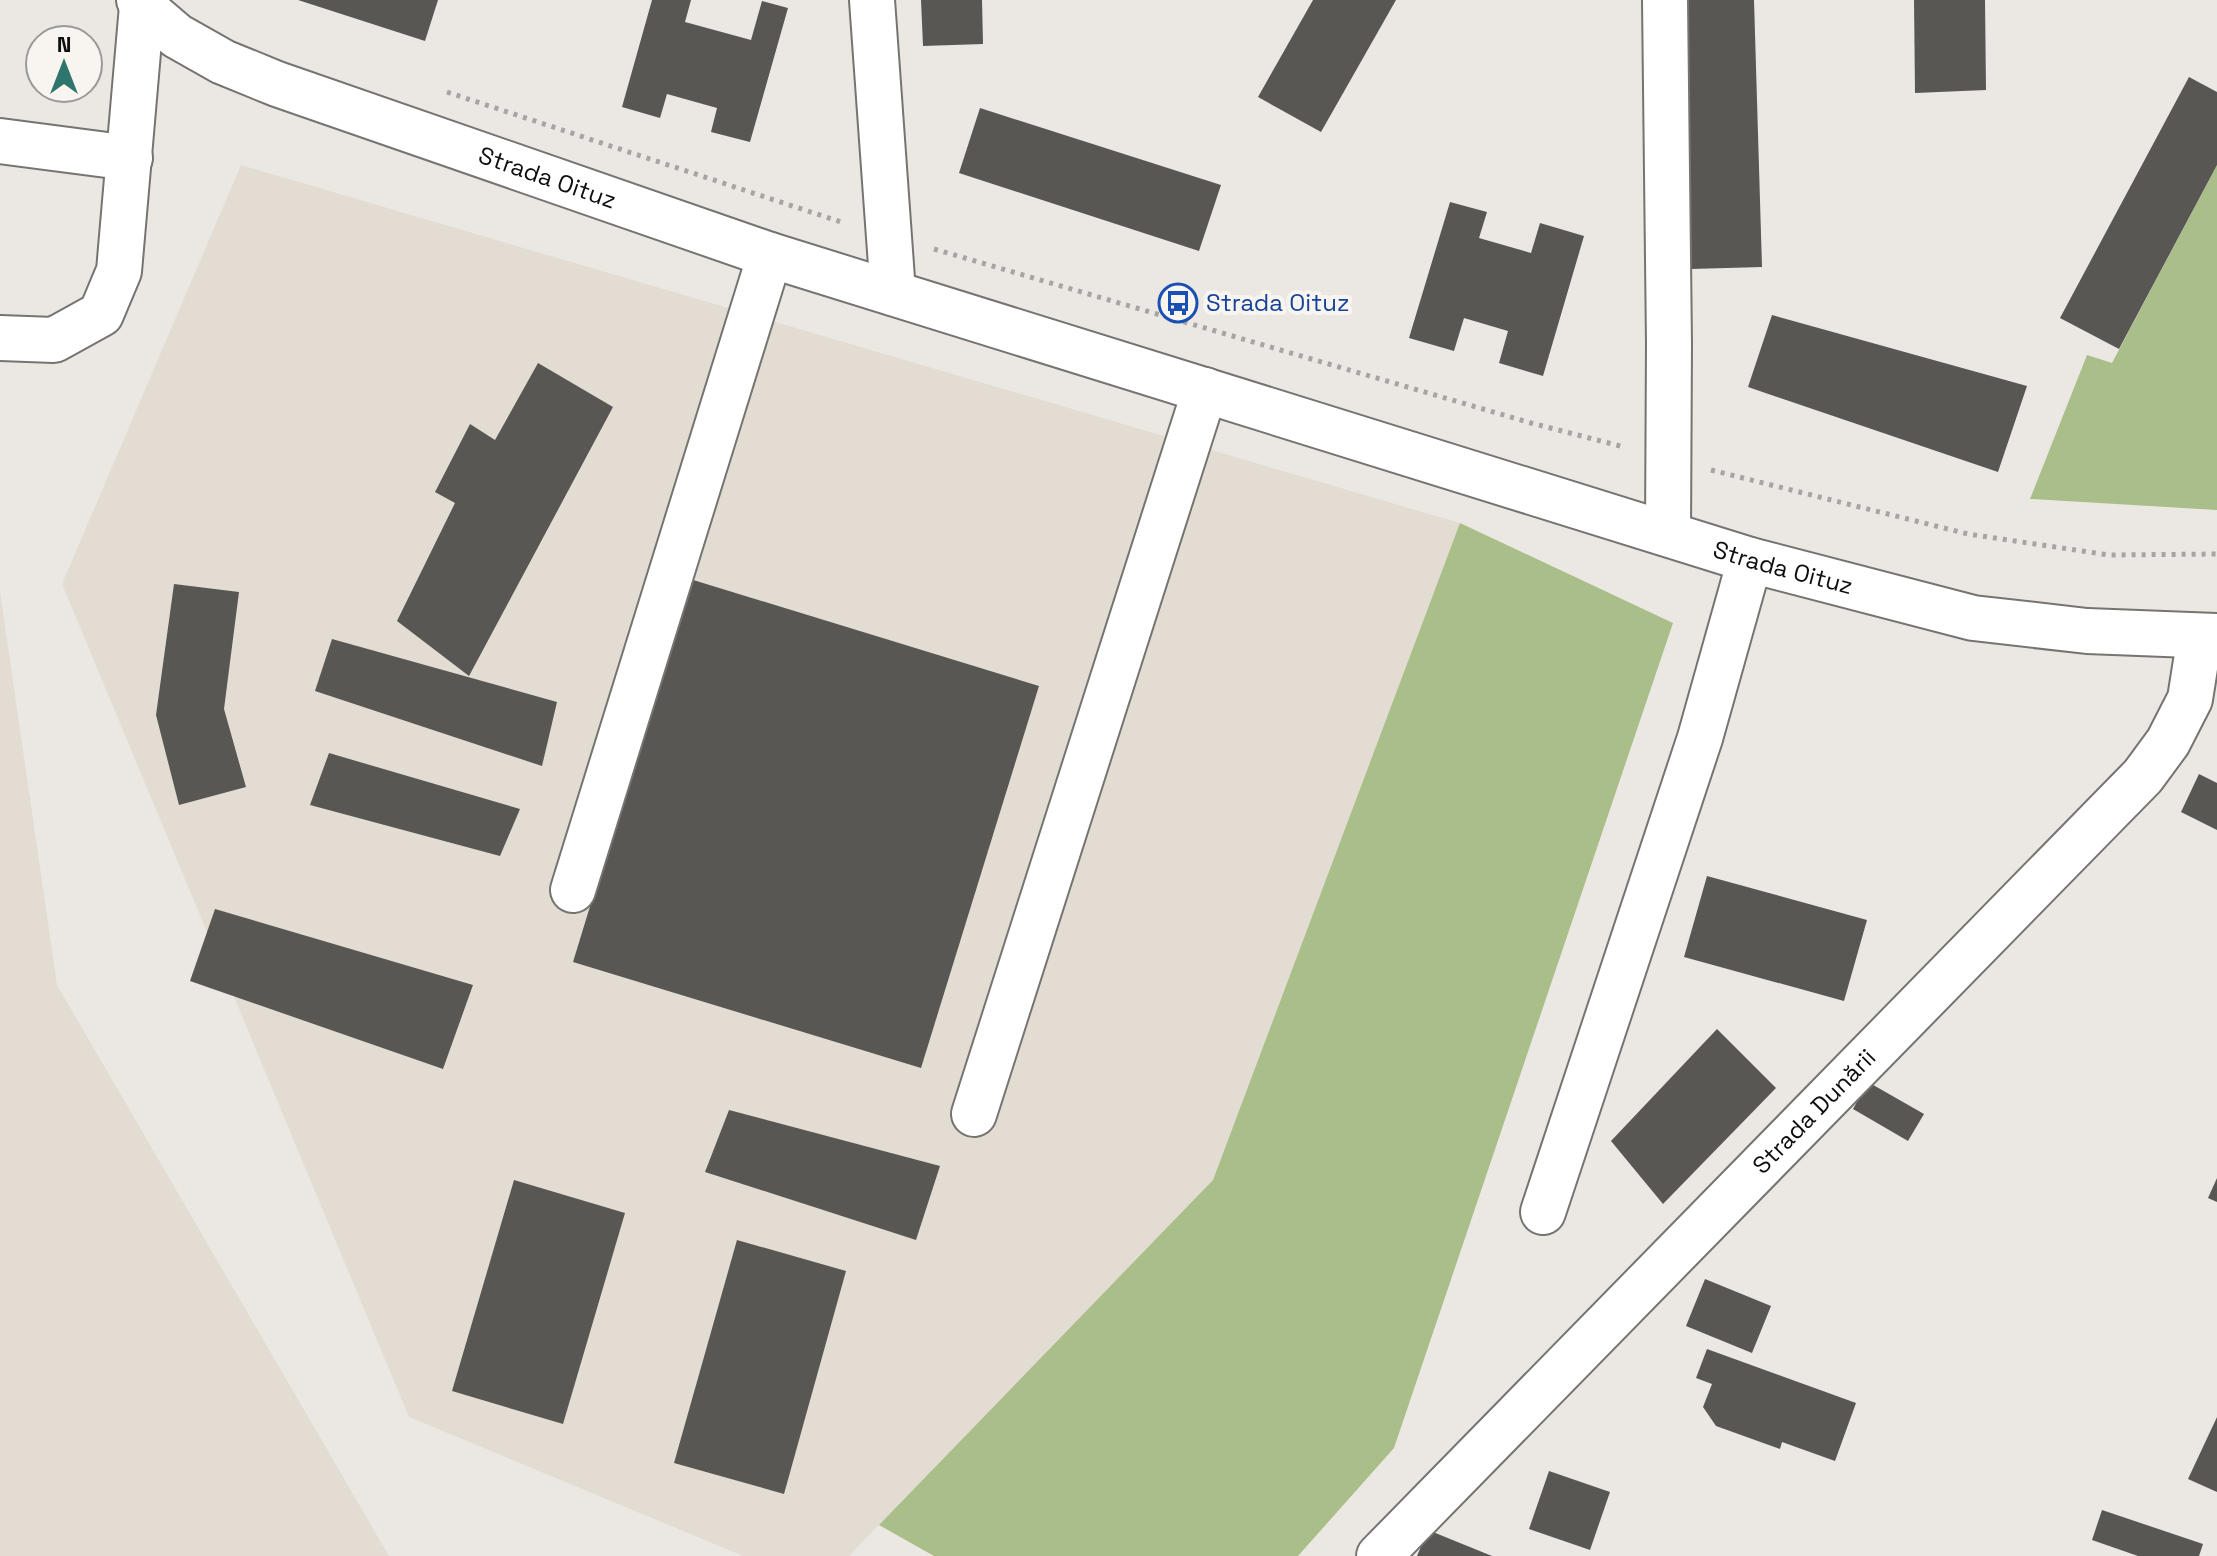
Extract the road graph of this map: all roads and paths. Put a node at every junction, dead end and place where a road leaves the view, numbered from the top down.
1 (872, 0) edge
2 (1665, 0) edge
3 (141, 3) edge
4 (444, 91) dead end
5 (0, 141) edge
6 (130, 158) junction
7 (889, 236) junction
8 (770, 255) junction
9 (893, 293) junction
10 (0, 338) edge
11 (1205, 390) junction
12 (1668, 459) junction
13 (1668, 533) junction
14 (2217, 554) edge
15 (1750, 560) junction
16 (2208, 636) edge
17 (573, 890) dead end
18 (974, 1114) dead end
19 (1543, 1212) dead end
20 (1379, 1556) edge

1 - 7 street
2 - 12 street
3 - 6 street
3 - 8 street, Strada Oituz
4 - 7 path
5 - 6 street
6 - 10 street
7 - 9 street
7 - 12 path
8 - 9 street, Strada Oituz
8 - 17 street
9 - 11 street, Strada Oituz
11 - 13 street, Strada Oituz
11 - 18 street
12 - 13 street
12 - 14 path
13 - 15 street, Strada Oituz
15 - 16 street, Strada Oituz
15 - 19 street
16 - 20 street, Strada Dunării

